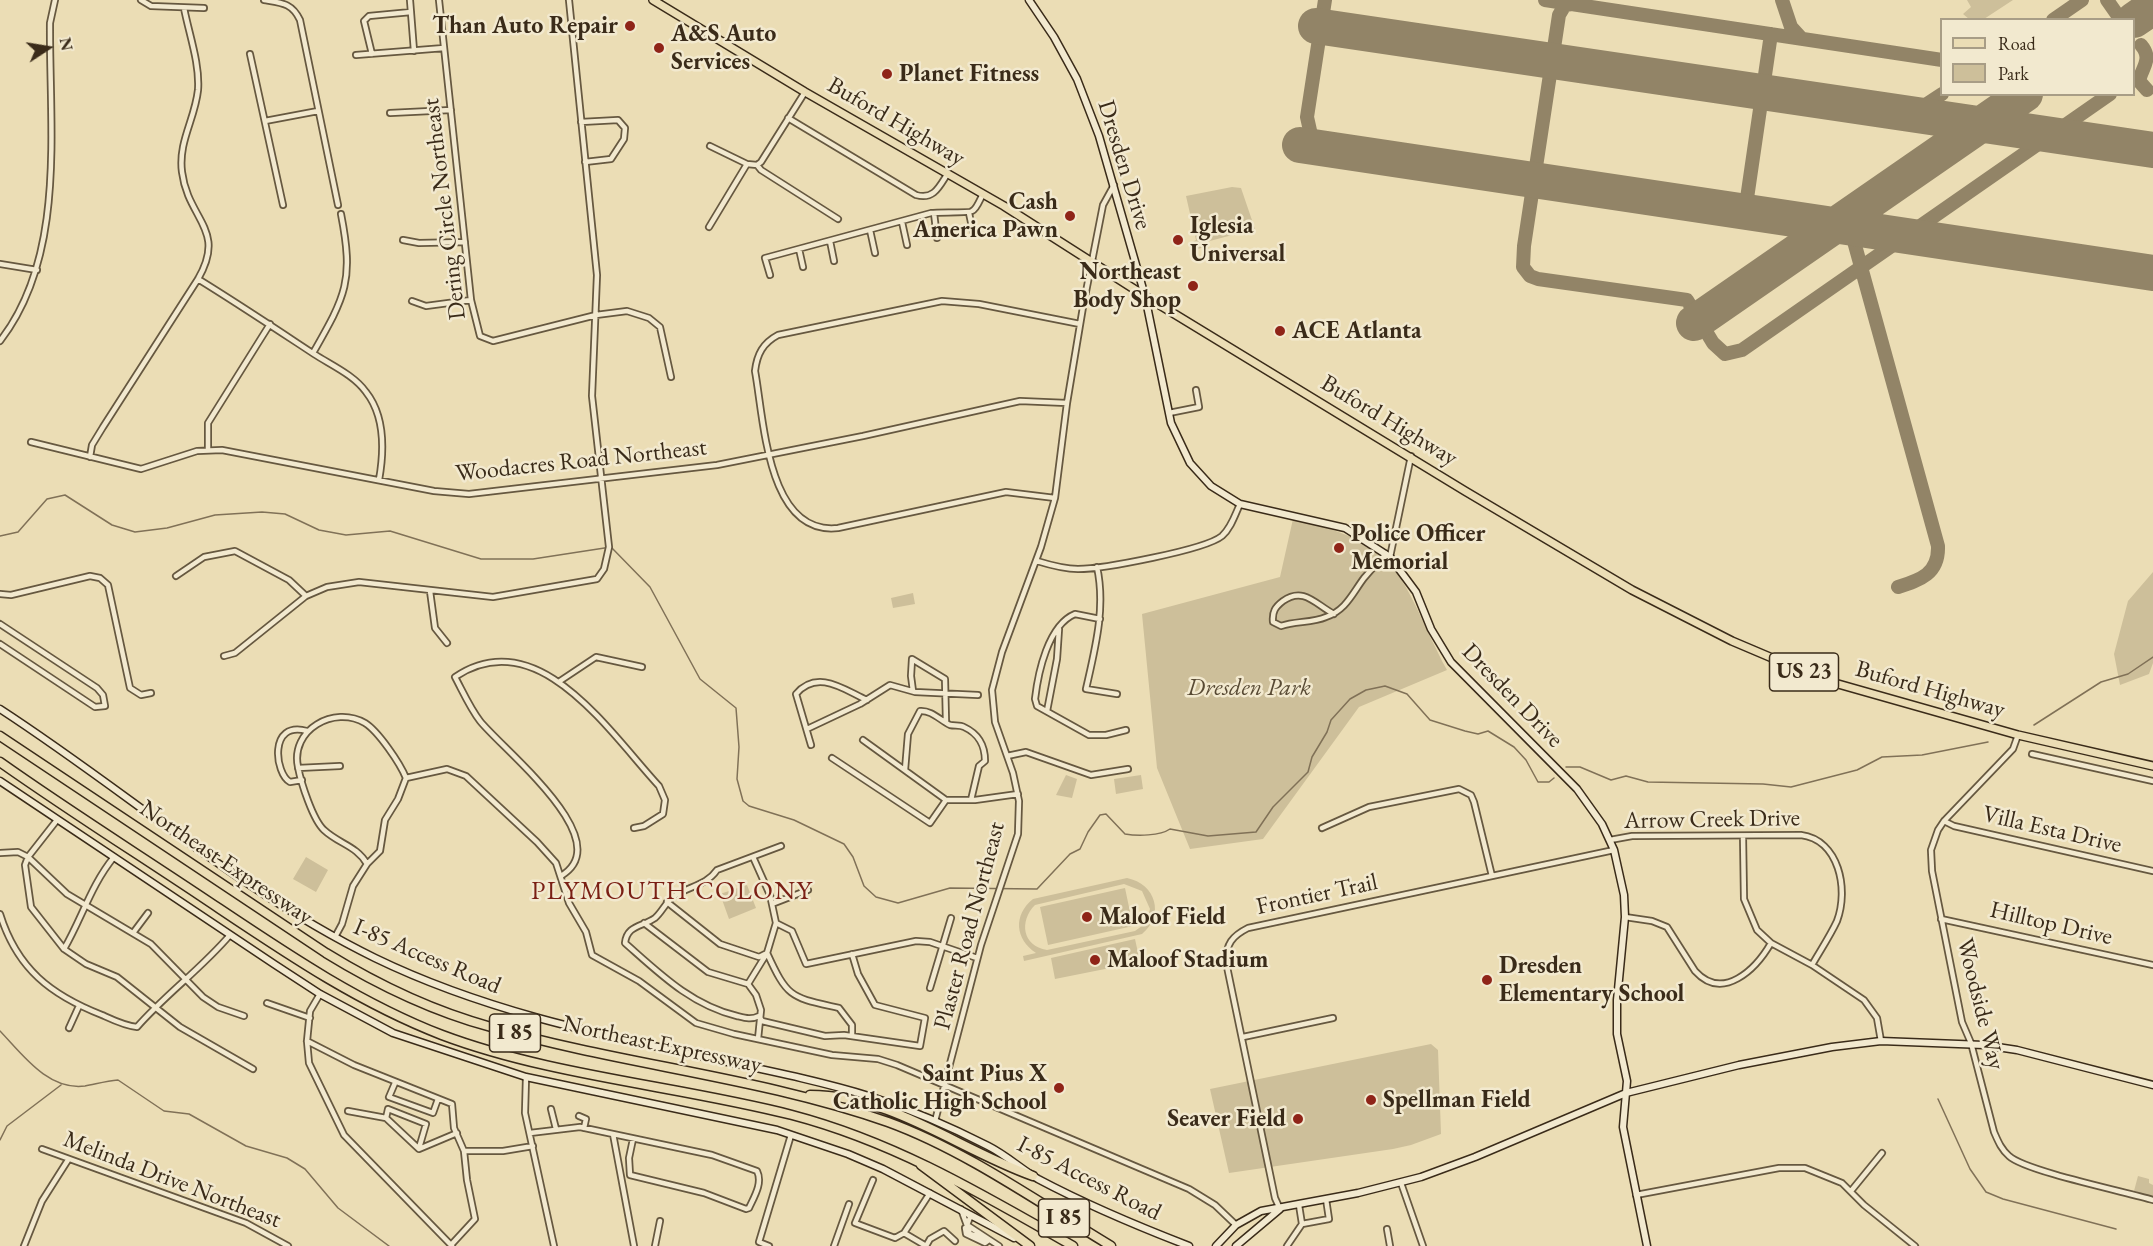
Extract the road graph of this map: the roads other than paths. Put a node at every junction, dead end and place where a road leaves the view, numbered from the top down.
1 (55, 0) edge
2 (141, 0) edge
3 (264, 0) edge
4 (410, 0) edge
5 (439, 0) edge
6 (569, 0) edge
7 (653, 0) edge
8 (1029, 0) edge
9 (204, 8) dead end
10 (184, 9) junction
11 (411, 12) junction
12 (444, 48) junction
13 (414, 51) junction
14 (250, 54) dead end
15 (372, 54) junction
16 (356, 55) dead end
17 (805, 92) junction
18 (451, 110) junction
19 (318, 111) junction
20 (390, 113) dead end
21 (788, 118) junction
22 (265, 121) junction
23 (581, 122) junction
24 (710, 146) dead end
25 (585, 162) junction
26 (747, 164) junction
27 (757, 165) junction
28 (948, 173) junction
29 (1114, 185) junction
30 (983, 195) junction
31 (283, 205) dead end
32 (338, 206) dead end
33 (934, 213) junction
34 (969, 213) junction
35 (340, 214) dead end
36 (838, 219) dead end
37 (902, 222) junction
38 (709, 227) dead end
39 (870, 230) junction
40 (973, 232) dead end
41 (938, 238) dead end
42 (403, 240) dead end
43 (830, 241) junction
44 (465, 242) junction
45 (907, 245) dead end
46 (799, 249) junction
47 (875, 253) dead end
48 (834, 261) dead end
49 (1093, 263) junction
50 (0, 264) edge
51 (803, 267) dead end
52 (37, 270) junction
53 (770, 275) dead end
54 (198, 279) junction
55 (1145, 296) junction
56 (471, 300) junction
57 (412, 301) dead end
58 (596, 315) junction
59 (270, 324) junction
60 (1080, 324) junction
61 (0, 341) edge
62 (313, 353) junction
63 (671, 377) dead end
64 (1196, 390) dead end
65 (1066, 403) junction
66 (1169, 413) junction
67 (31, 442) dead end
68 (208, 449) junction
69 (770, 455) junction
70 (1411, 456) junction
71 (90, 458) junction
72 (601, 478) junction
73 (379, 480) junction
74 (1055, 498) junction
75 (1239, 504) junction
76 (1388, 556) junction
77 (1037, 561) junction
78 (1097, 567) junction
79 (176, 576) dead end
80 (430, 591) junction
81 (0, 594) edge
82 (306, 596) junction
83 (1334, 614) junction
84 (1100, 619) junction
85 (0, 624) edge
86 (1059, 626) junction
87 (447, 643) dead end
88 (0, 644) edge
89 (224, 656) dead end
90 (642, 667) dead end
91 (560, 681) junction
92 (913, 692) junction
93 (151, 693) dead end
94 (945, 693) junction
95 (1117, 694) dead end
96 (978, 695) dead end
97 (867, 700) junction
98 (0, 709) edge
99 (1047, 711) junction
100 (946, 722) junction
101 (807, 729) junction
102 (1126, 730) dead end
103 (307, 731) junction
104 (2018, 735) junction
105 (0, 736) edge
106 (863, 740) dead end
107 (811, 745) dead end
108 (2032, 754) dead end
109 (1007, 756) junction
110 (832, 758) dead end
111 (0, 762) edge
112 (2140, 763) junction
113 (340, 766) dead end
114 (2153, 766) edge
115 (298, 768) junction
116 (1128, 769) dead end
117 (905, 770) junction
118 (2137, 777) junction
119 (406, 778) junction
120 (302, 780) junction
121 (0, 781) edge
122 (2153, 781) edge
123 (1018, 794) junction
124 (946, 800) junction
125 (971, 800) junction
126 (57, 820) junction
127 (1944, 821) junction
128 (634, 828) dead end
129 (1322, 828) dead end
130 (1743, 836) junction
131 (1610, 840) junction
132 (781, 846) dead end
133 (1614, 850) junction
134 (0, 853) edge
135 (28, 857) junction
136 (114, 857) junction
137 (753, 857) junction
138 (367, 864) junction
139 (2153, 871) edge
140 (561, 876) junction
141 (1492, 876) junction
142 (808, 890) dead end
143 (667, 902) junction
144 (772, 904) junction
145 (84, 906) junction
146 (148, 913) dead end
147 (0, 915) edge
148 (1624, 917) junction
149 (951, 918) dead end
150 (1941, 919) junction
151 (644, 923) junction
152 (776, 923) junction
153 (133, 933) junction
154 (230, 935) junction
155 (335, 937) junction
156 (1771, 943) junction
157 (942, 947) junction
158 (64, 949) junction
159 (767, 952) junction
160 (852, 954) junction
161 (977, 958) junction
162 (1812, 965) junction
163 (2153, 965) edge
164 (187, 981) junction
165 (748, 984) junction
166 (930, 988) dead end
167 (320, 994) junction
168 (267, 1003) dead end
169 (79, 1006) junction
170 (154, 1008) junction
171 (244, 1016) dead end
172 (310, 1018) junction
173 (1333, 1018) dead end
174 (762, 1021) junction
175 (69, 1029) dead end
176 (852, 1036) junction
177 (1243, 1037) junction
178 (758, 1039) junction
179 (308, 1041) junction
180 (1881, 1041) junction
181 (1971, 1043) junction
182 (254, 1069) dead end
183 (526, 1077) junction
184 (395, 1083) junction
185 (947, 1085) junction
186 (2153, 1085) edge
187 (1626, 1093) junction
188 (800, 1095) junction
189 (438, 1099) junction
190 (551, 1110) dead end
191 (348, 1112) dead end
192 (579, 1116) dead end
193 (386, 1118) junction
194 (935, 1121) junction
195 (584, 1128) junction
196 (556, 1129) junction
197 (457, 1133) junction
198 (530, 1133) junction
199 (613, 1134) junction
200 (791, 1135) junction
201 (633, 1139) junction
202 (533, 1146) junction
203 (42, 1149) dead end
204 (419, 1149) junction
205 (464, 1151) junction
206 (1882, 1153) dead end
207 (915, 1158) junction
208 (68, 1160) junction
209 (1033, 1176) junction
210 (873, 1180) dead end
211 (1401, 1183) junction
212 (1851, 1191) junction
213 (930, 1192) junction
214 (1636, 1195) junction
215 (1326, 1199) junction
216 (2153, 1200) edge
217 (849, 1204) dead end
218 (1299, 1205) junction
219 (961, 1209) junction
220 (1280, 1209) junction
221 (971, 1215) junction
222 (660, 1221) dead end
223 (1302, 1224) junction
224 (1236, 1225) junction
225 (1387, 1229) dead end
226 (904, 1233) junction
227 (978, 1237) junction
228 (955, 1241) dead end
229 (1176, 1244) edge
230 (452, 1245) edge
231 (1290, 1245) edge
232 (24, 1246) edge
233 (288, 1246) edge
234 (554, 1246) edge
235 (634, 1246) edge
236 (655, 1246) edge
237 (770, 1246) edge
238 (834, 1246) edge
239 (926, 1246) edge
240 (999, 1246) edge
241 (1030, 1246) edge
242 (1073, 1246) edge
243 (1110, 1246) edge
244 (1189, 1246) edge
245 (1216, 1246) edge
246 (1236, 1246) edge
247 (1390, 1246) edge
248 (1423, 1246) edge
249 (1647, 1246) edge
250 (1915, 1246) edge

1 - 52 street
2 - 10 street
3 - 19 street
4 - 11 street
5 - 12 street, Dering Circle Northeast
6 - 23 street
7 - 17 main road, Buford Highway / US 23
8 - 29 street, Dresden Drive
9 - 10 street
10 - 54 street
11 - 13 street
11 - 15 street
12 - 13 street
12 - 18 street, Dering Circle Northeast
13 - 15 street
14 - 22 street
15 - 16 street
17 - 21 street
17 - 28 main road, Buford Highway / US 23
18 - 20 street
18 - 44 street, Dering Circle Northeast
19 - 22 street
19 - 32 street
21 - 27 street
21 - 28 street
22 - 31 street
23 - 25 street
23 - 25 street
24 - 26 street
25 - 58 street
26 - 27 street
26 - 38 street
27 - 36 street
28 - 30 main road, Buford Highway / US 23
29 - 49 street, Plaster Road Northeast
29 - 55 street, Dresden Drive
30 - 34 street
30 - 49 main road, Buford Highway / US 23
33 - 34 street
33 - 37 street
33 - 41 street
34 - 40 street
35 - 62 street
37 - 39 street
37 - 45 street
39 - 43 street
39 - 47 street
42 - 44 street
43 - 46 street
43 - 48 street
44 - 56 street, Dering Circle Northeast
46 - 51 street
46 - 53 street
49 - 55 main road, Buford Highway / US 23
49 - 60 street, Plaster Road Northeast
50 - 52 street
52 - 61 street
54 - 59 street
54 - 71 street
55 - 66 street, Dresden Drive
55 - 70 main road, Buford Highway / US 23
56 - 57 street
56 - 58 street, Dering Circle Northeast
58 - 63 street, Dering Circle Northeast
58 - 72 street
59 - 62 street
59 - 68 street
60 - 65 street, Plaster Road Northeast
60 - 69 street
62 - 73 street
64 - 66 street
65 - 69 street, Woodacres Road Northeast
65 - 74 street, Plaster Road Northeast
66 - 75 street, Dresden Drive
67 - 71 street, Woodacres Road Northeast
68 - 71 street, Woodacres Road Northeast
68 - 73 street, Woodacres Road Northeast
69 - 72 street, Woodacres Road Northeast
69 - 74 street
70 - 76 street
70 - 104 main road, Buford Highway / US 23
72 - 73 street, Woodacres Road Northeast
72 - 80 street
74 - 77 street, Plaster Road Northeast
75 - 76 street, Dresden Drive
75 - 78 street
76 - 83 street
76 - 131 street, Dresden Drive
77 - 78 street
77 - 109 street, Plaster Road Northeast
78 - 84 street
79 - 82 street
80 - 82 street
80 - 87 street
81 - 93 street
82 - 89 street
83 - 83 street
84 - 86 street
84 - 95 street
85 - 88 street
86 - 99 street
86 - 99 street
90 - 91 street
91 - 128 street
91 - 140 street
92 - 94 street
92 - 94 street
92 - 97 street
94 - 96 street
94 - 100 street
97 - 101 street
97 - 101 street
98 - 155 street, I-85 Access Road
99 - 102 street
100 - 117 street
100 - 125 street
101 - 107 street
103 - 115 street
103 - 119 street
103 - 120 street
104 - 112 main road, Buford Highway / US 23
104 - 127 street, Woodside Way
105 - 188 highway, Northeast Expressway / I 85
106 - 117 street
108 - 118 street
109 - 116 street
109 - 123 street, Plaster Road Northeast
110 - 124 street
111 - 207 highway, Northeast Expressway / I 85
112 - 114 main road, Buford Highway / US 23
112 - 118 street
113 - 115 street
115 - 120 street
117 - 124 street
118 - 122 street
119 - 138 street
119 - 140 street
120 - 138 street
121 - 126 street
123 - 125 street
123 - 161 street, Plaster Road Northeast
124 - 125 street
126 - 135 street
126 - 136 street
127 - 139 street, Villa Esta Drive
127 - 150 street, Woodside Way
129 - 141 street
130 - 131 street, Arrow Creek Drive
130 - 156 street
130 - 162 street, Arrow Creek Drive
131 - 133 street, Dresden Drive
132 - 137 street
133 - 141 street, Frontier Trail
133 - 148 street, Dresden Drive
134 - 135 street
135 - 145 street
135 - 158 street
136 - 145 street
136 - 154 street
137 - 143 street
137 - 144 street
138 - 155 street
140 - 178 street
141 - 177 street, Frontier Trail
142 - 144 street
143 - 151 street
143 - 159 street
144 - 152 street
145 - 153 street
145 - 158 street
146 - 153 street
147 - 169 street
148 - 156 street
148 - 187 street, Dresden Drive
149 - 157 street
150 - 163 street, Hilltop Drive
150 - 181 street, Woodside Way
151 - 165 street
151 - 174 street
152 - 159 street
152 - 160 street
153 - 164 street
154 - 164 street
154 - 167 street
155 - 194 street, I-85 Access Road
156 - 162 street
157 - 160 street
157 - 161 street
157 - 166 street
158 - 170 street
159 - 165 street
159 - 176 street
160 - 176 street
161 - 185 street, Plaster Road Northeast
162 - 180 street
164 - 170 street
164 - 171 street
165 - 174 street
167 - 172 street
167 - 183 street
168 - 172 street
169 - 170 street
169 - 175 street
170 - 182 street
172 - 179 street
173 - 177 street
174 - 176 street
174 - 178 street
177 - 220 street, Frontier Trail
178 - 185 street
179 - 184 street
179 - 230 street
180 - 181 street
180 - 187 street
181 - 186 street
181 - 216 street, Woodside Way
183 - 198 street
183 - 200 street
184 - 189 street
184 - 189 street
185 - 194 street, Plaster Road Northeast
185 - 224 street
187 - 211 street
187 - 214 street, Dresden Drive
188 - 209 highway
188 - 243 highway, Northeast Expressway / I 85
189 - 197 street
190 - 196 street
191 - 193 street
192 - 195 street
193 - 204 street
193 - 204 street
194 - 209 street, I-85 Access Road
195 - 196 street
195 - 199 street
196 - 198 street
197 - 204 street
197 - 205 street
198 - 202 street
199 - 201 street
199 - 235 street
200 - 213 street
200 - 237 street
201 - 201 street
202 - 205 street
202 - 234 street
203 - 208 street, Melinda Drive Northeast
205 - 230 street
206 - 212 street
207 - 241 highway
207 - 242 highway, Northeast Expressway / I 85
208 - 232 street
208 - 233 street, Melinda Drive Northeast
209 - 229 street, I-85 Access Road
210 - 226 street
211 - 215 street
211 - 248 street
212 - 214 street
212 - 250 street
213 - 219 street
213 - 226 street
214 - 249 street, Dresden Drive
215 - 218 street
215 - 223 street
217 - 238 street
218 - 220 street
218 - 223 street
219 - 221 street
219 - 227 street
220 - 224 street
220 - 246 street
221 - 227 street
221 - 241 street
222 - 236 street
223 - 231 street
224 - 245 street
225 - 247 street
226 - 239 street
227 - 240 street
228 - 239 street
229 - 244 street, I-85 Access Road

